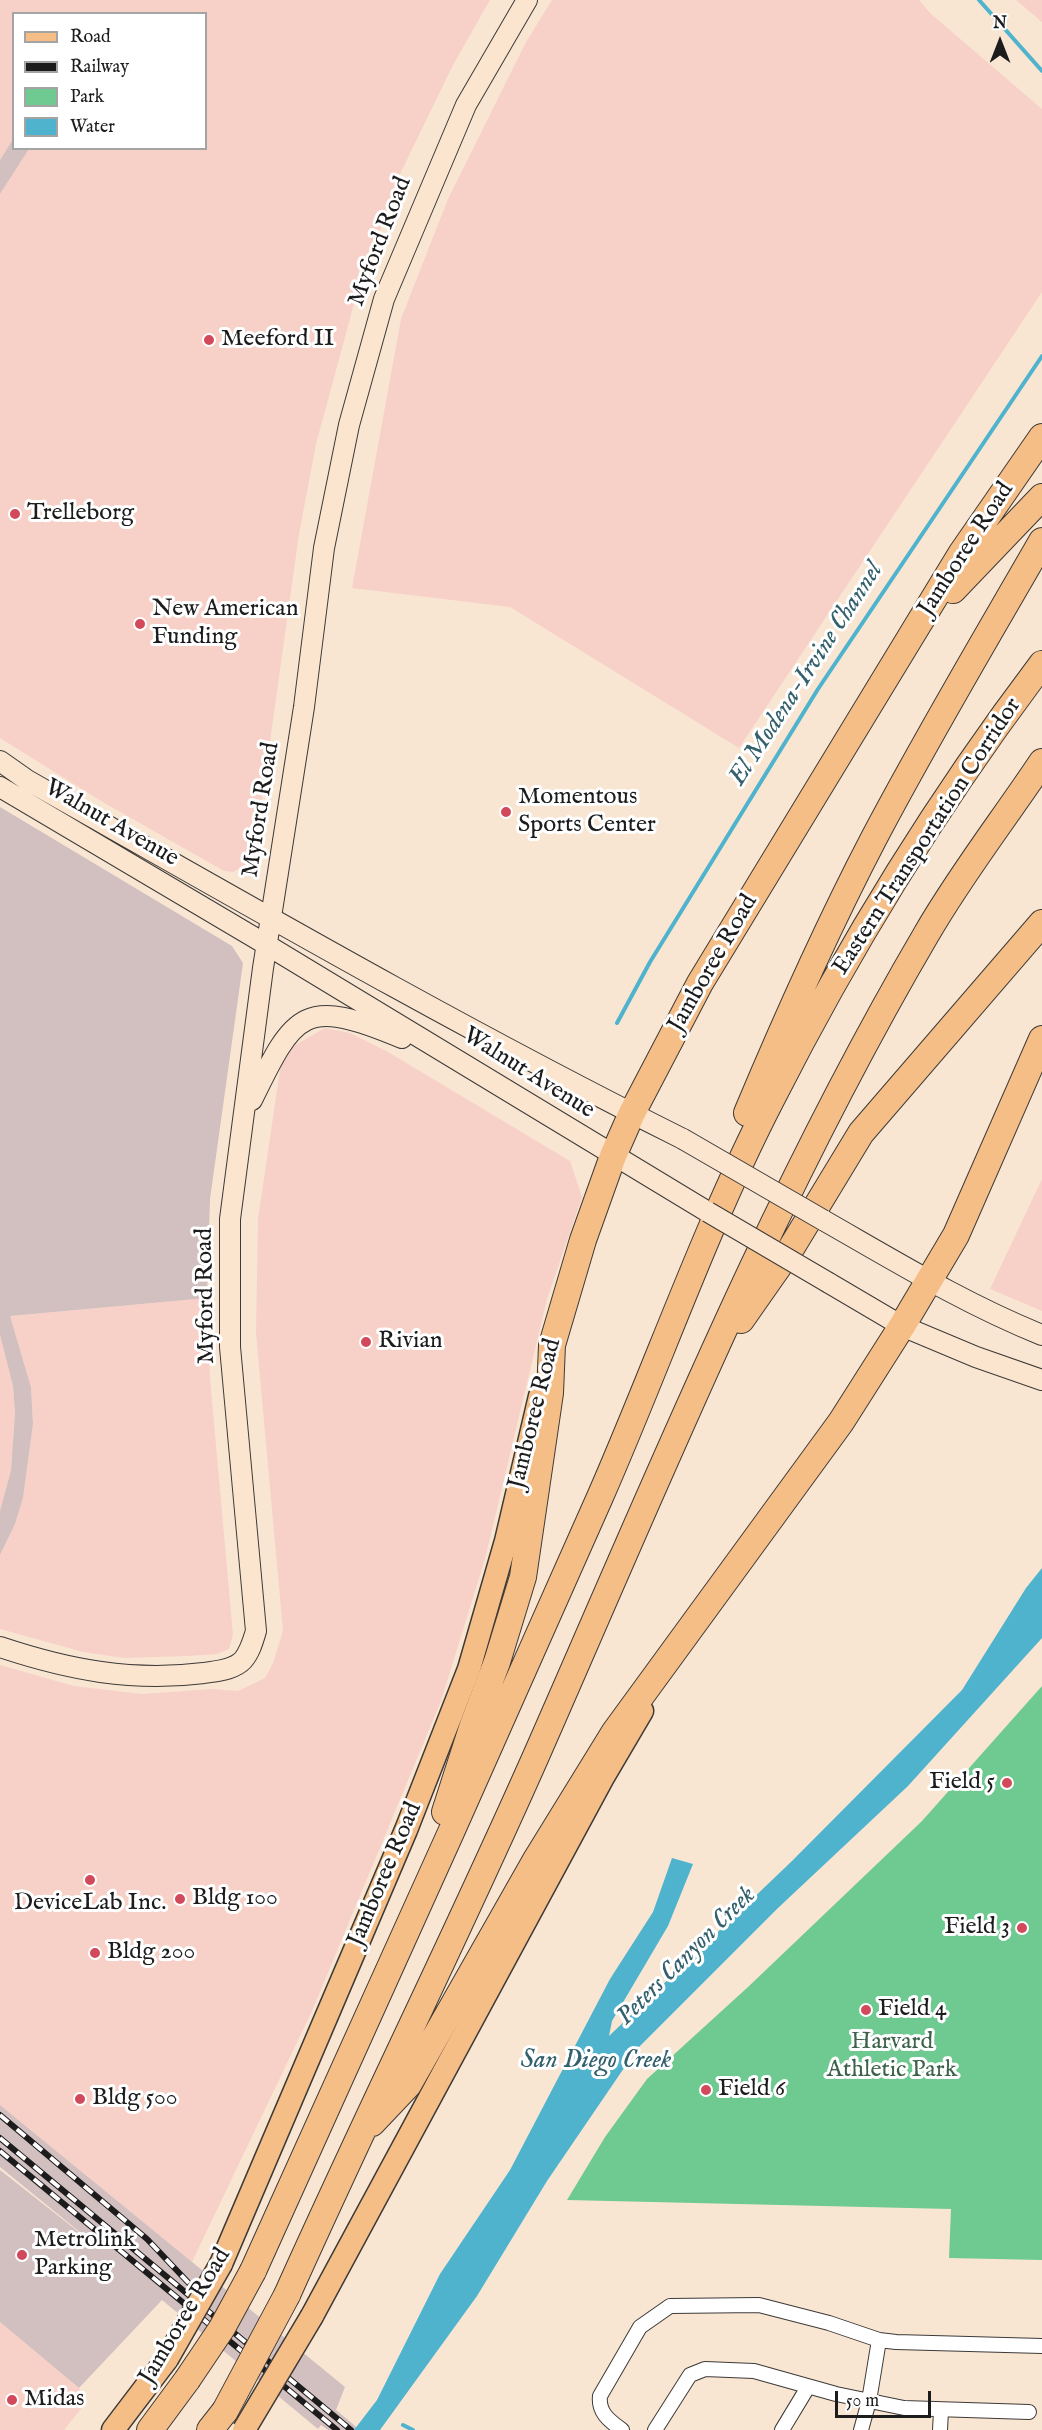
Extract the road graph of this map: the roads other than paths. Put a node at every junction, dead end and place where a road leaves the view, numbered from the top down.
1 (527, 0) edge
2 (1042, 438) edge
3 (1042, 497) edge
4 (1037, 550) edge
5 (901, 652) junction
6 (1042, 664) edge
7 (0, 761) edge
8 (1042, 762) edge
9 (0, 787) edge
10 (271, 918) junction
11 (1042, 923) edge
12 (267, 945) junction
13 (1042, 1039) edge
14 (1037, 1055) edge
15 (464, 1064) junction
16 (246, 1113) junction
17 (632, 1113) junction
18 (613, 1156) junction
19 (929, 1280) junction
20 (902, 1326) junction
21 (1042, 1335) edge
22 (665, 1339) junction
23 (552, 1345) junction
24 (715, 1350) junction
25 (1042, 1380) edge
26 (685, 1640) junction
27 (0, 1647) edge
28 (435, 1863) junction
29 (357, 2138) junction
30 (879, 2340) junction
31 (1042, 2346) edge
32 (808, 2387) junction
33 (869, 2401) junction
34 (941, 2411) junction
35 (1029, 2412) dead end
36 (218, 2420) edge
37 (113, 2430) edge
38 (150, 2430) edge
39 (244, 2430) edge
40 (622, 2430) edge
41 (655, 2430) edge
42 (782, 2430) edge
43 (861, 2430) edge
44 (940, 2430) edge

1 - 10 main road, Myford Road
2 - 5 highway, Jamboree Road
3 - 5 highway
4 - 22 highway
5 - 17 highway, Jamboree Road
6 - 22 highway, Eastern Transportation Corridor
7 - 10 main road, Walnut Avenue
8 - 24 highway
9 - 12 main road, Walnut Avenue
10 - 12 main road, Myford Road
10 - 17 main road, Walnut Avenue
11 - 24 highway
12 - 15 main road, Walnut Avenue
12 - 16 main road, Myford Road
13 - 14 highway
14 - 19 highway
15 - 16 main road
15 - 18 main road, Walnut Avenue
16 - 27 main road, Myford Road
17 - 18 highway, Jamboree Road
17 - 19 main road, Walnut Avenue, bridge
18 - 20 main road, Walnut Avenue, bridge
18 - 23 highway, Jamboree Road
19 - 20 highway
19 - 21 main road, Walnut Avenue
20 - 25 main road, Walnut Avenue
20 - 26 highway
22 - 28 highway, Jamboree Road
23 - 28 highway
23 - 37 main road, Jamboree Road, bridge
24 - 29 highway
26 - 29 highway
26 - 39 main road, bridge
28 - 38 highway, Jamboree Road, bridge
29 - 36 highway, bridge
30 - 31 street
30 - 33 street
30 - 40 street
32 - 33 street
32 - 41 street
32 - 42 street
33 - 34 street
33 - 43 street
34 - 35 street
34 - 44 street

